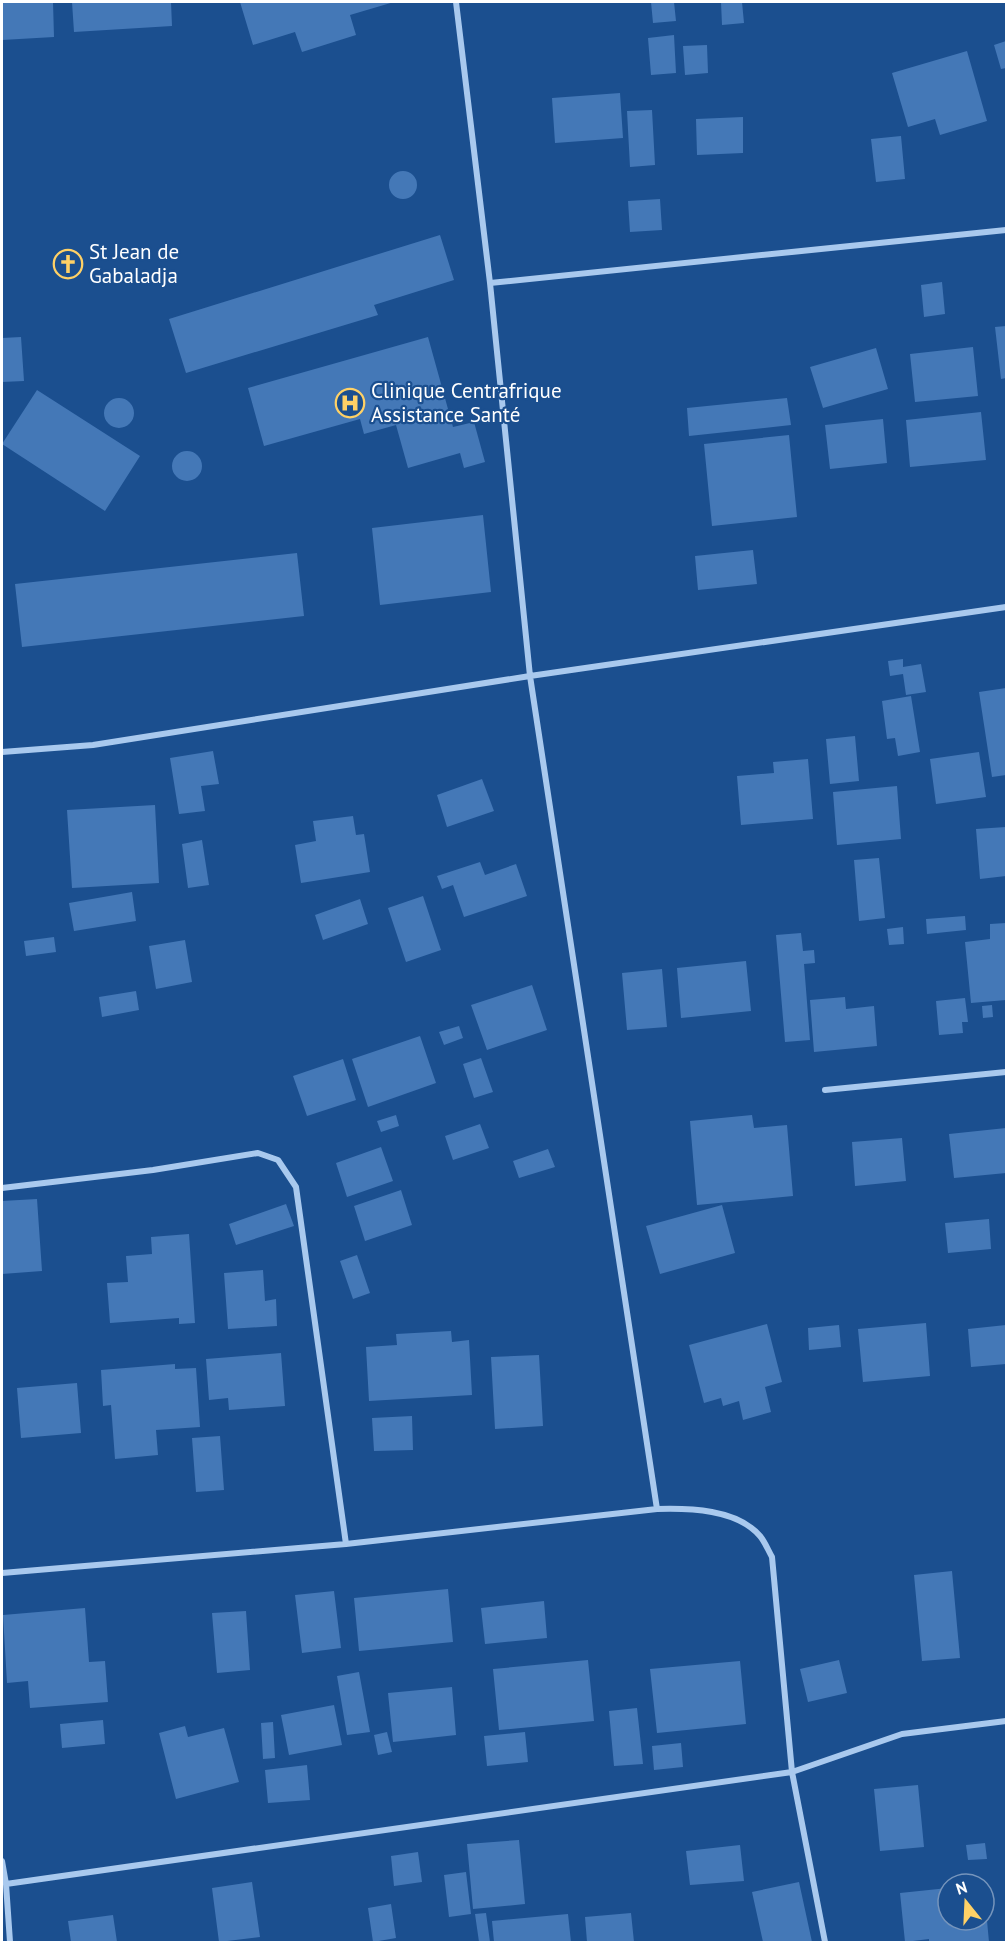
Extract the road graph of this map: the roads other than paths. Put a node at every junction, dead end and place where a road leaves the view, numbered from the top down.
1 (456, 2) edge
2 (1006, 230) edge
3 (490, 283) junction
4 (1006, 607) edge
5 (530, 676) junction
6 (2, 752) edge
7 (1006, 1072) edge
8 (825, 1090) dead end
9 (2, 1188) edge
10 (657, 1509) junction
11 (346, 1544) junction
12 (2, 1573) edge
13 (1006, 1721) edge
14 (792, 1772) junction
15 (2, 1861) edge
16 (6, 1884) junction
17 (10, 1942) edge
18 (825, 1942) edge

1 - 3 street
2 - 3 street
3 - 5 street
4 - 5 street
5 - 6 street
5 - 10 street
7 - 8 street
9 - 11 street
10 - 11 street
10 - 14 street
11 - 12 street
13 - 14 street
14 - 16 street
14 - 18 street
15 - 16 street
16 - 17 street

